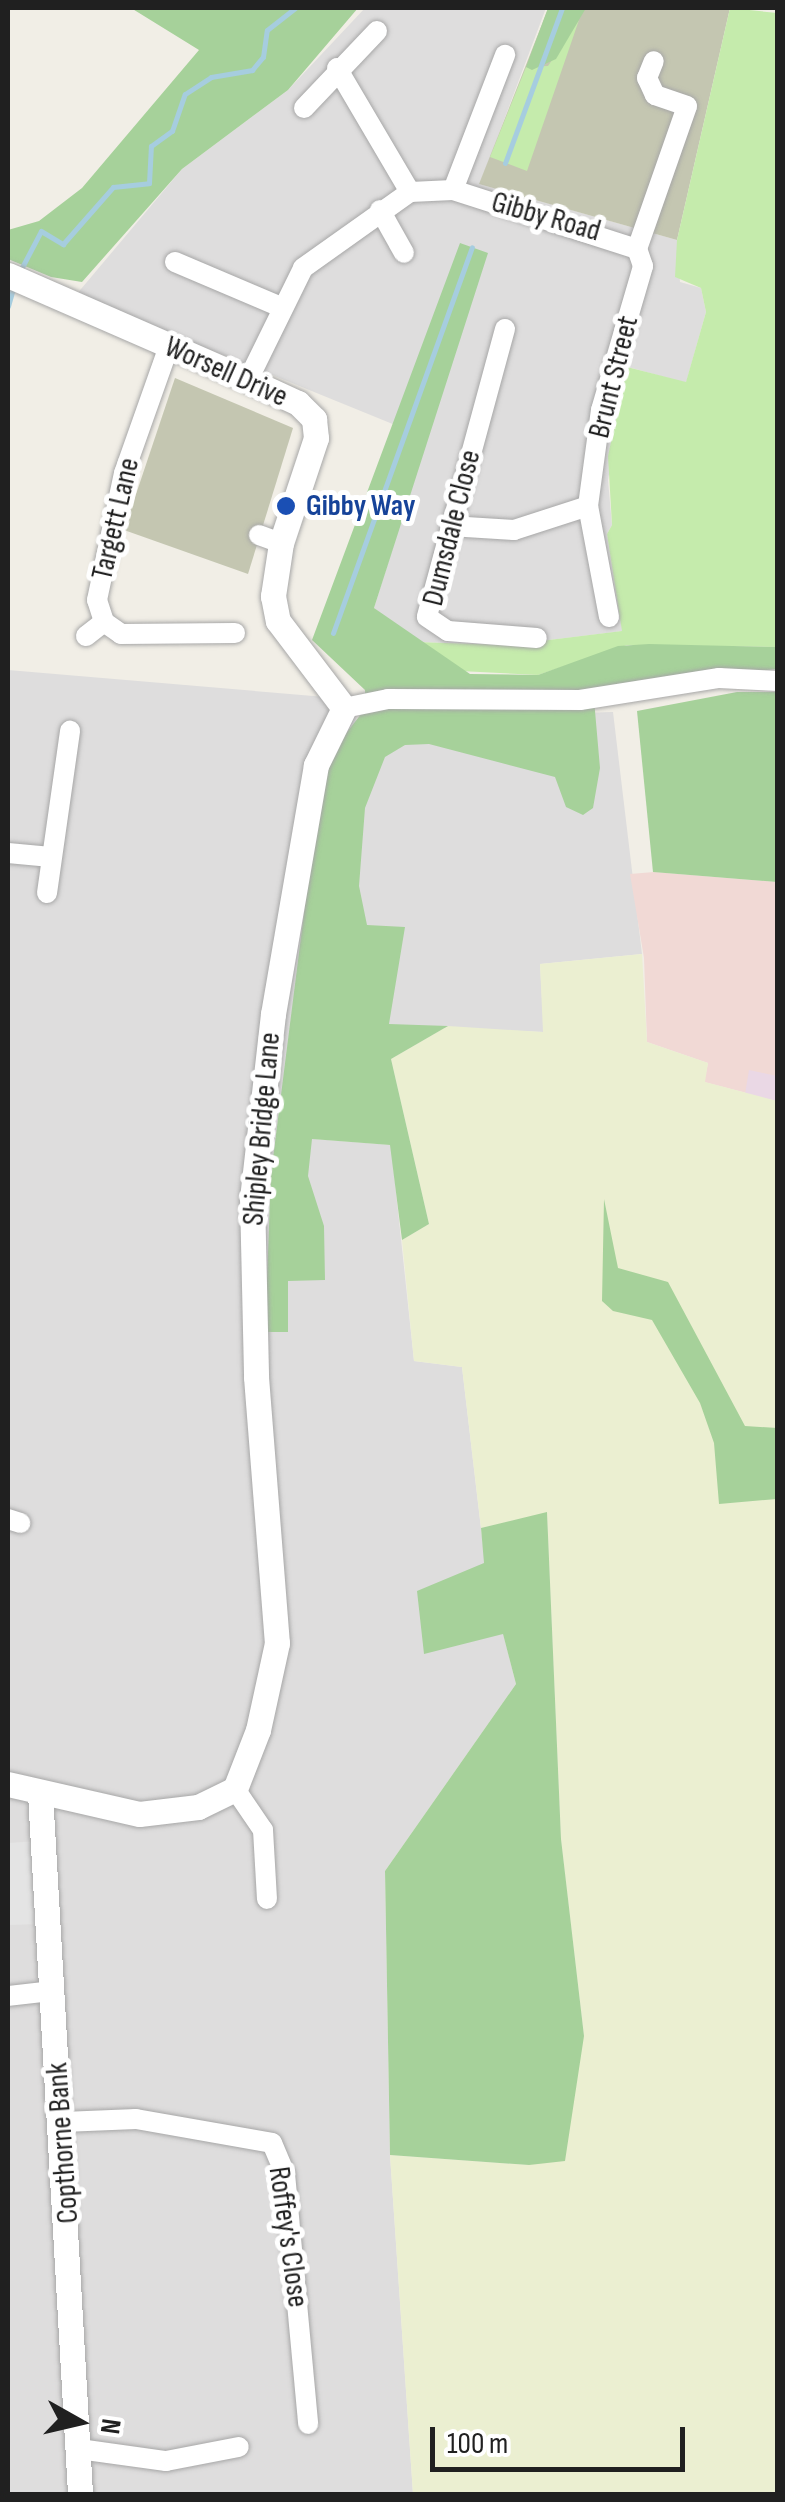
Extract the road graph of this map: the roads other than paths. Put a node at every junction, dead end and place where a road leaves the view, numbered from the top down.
1 (376, 31) dead end
2 (505, 55) dead end
3 (654, 61) dead end
4 (337, 68) junction
5 (304, 108) dead end
6 (454, 190) junction
7 (410, 192) junction
8 (380, 210) junction
9 (636, 250) junction
10 (404, 253) dead end
11 (174, 262) dead end
12 (8, 276) edge
13 (281, 307) junction
14 (505, 329) dead end
15 (169, 346) junction
16 (248, 380) junction
17 (588, 506) junction
18 (450, 526) junction
19 (609, 618) dead end
20 (104, 622) junction
21 (235, 633) dead end
22 (86, 636) dead end
23 (537, 638) dead end
24 (778, 680) edge
25 (344, 708) junction
26 (70, 731) dead end
27 (8, 853) edge
28 (52, 857) junction
29 (47, 893) dead end
30 (8, 1784) edge
31 (235, 1789) junction
32 (40, 1793) junction
33 (267, 1898) dead end
34 (52, 1991) junction
35 (8, 1996) edge
36 (63, 2122) junction
37 (308, 2424) dead end
38 (229, 2444) dead end
39 (79, 2449) junction
40 (80, 2494) edge

1 - 4 street
2 - 6 street, Gibby Road
3 - 9 street, Brunt Street
4 - 5 street
4 - 7 street
6 - 7 street, Gibby Road
6 - 9 street, Gibby Road
7 - 8 street, Gibby Road
8 - 10 street
8 - 13 street, Gibby Road
9 - 17 street, Brunt Street
11 - 13 street
12 - 15 street, Worsell Drive
13 - 16 street, Gibby Road
14 - 18 street, Dumsdale Close
15 - 16 street, Worsell Drive
15 - 20 street, Targett Lane
16 - 25 street, Worsell Drive
17 - 18 street
17 - 19 street, Brunt Street
18 - 23 street, Dumsdale Close
20 - 21 street, Targett Lane
20 - 22 street
24 - 25 street
25 - 31 street, Shipley Bridge Lane
26 - 28 street
27 - 28 street
28 - 29 street
30 - 32 street
31 - 32 street
31 - 33 street
32 - 34 street, Copthorne Bank
34 - 35 street
34 - 36 street, Copthorne Bank
36 - 37 street, Roffey's Close
36 - 39 street, Copthorne Bank
38 - 39 street
39 - 40 street, Copthorne Bank

